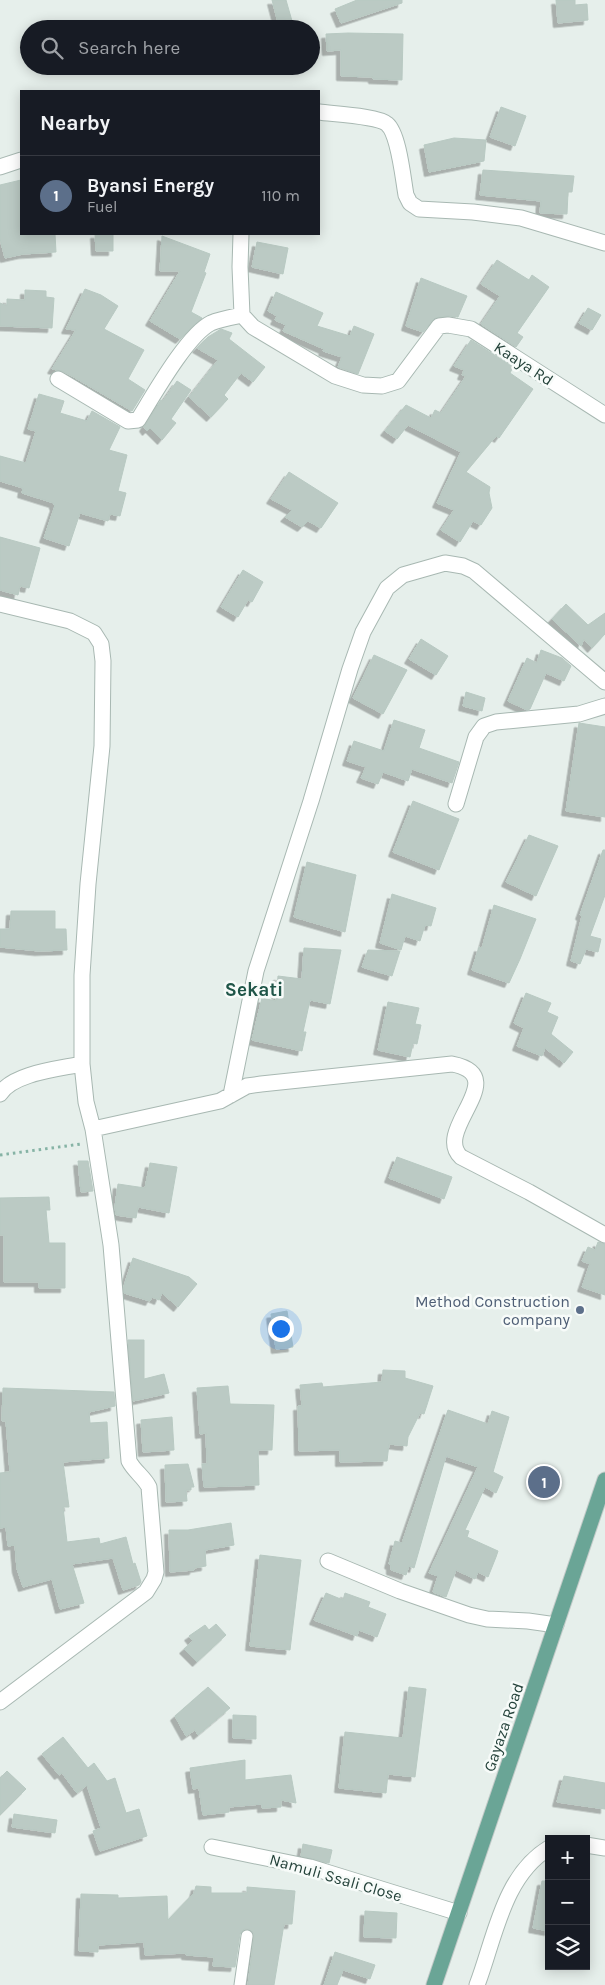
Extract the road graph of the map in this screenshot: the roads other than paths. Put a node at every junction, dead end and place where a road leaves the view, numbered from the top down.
1 (320, 112) edge
2 (20, 160) edge
3 (0, 167) edge
4 (241, 235) edge
5 (605, 243) edge
6 (242, 315) junction
7 (58, 379) dead end
8 (605, 415) edge
9 (0, 604) edge
10 (605, 682) edge
11 (605, 706) edge
12 (456, 804) dead end
13 (82, 1064) junction
14 (0, 1094) edge
15 (231, 1095) junction
16 (93, 1136) junction
17 (605, 1236) edge
18 (605, 1480) edge
19 (328, 1561) dead end
20 (556, 1625) junction
21 (0, 1702) edge
22 (590, 1846) edge
23 (212, 1847) dead end
24 (605, 1848) edge
25 (545, 1850) edge
26 (459, 1913) junction
27 (247, 1936) dead end
28 (240, 1985) edge
29 (434, 1985) edge
30 (477, 1985) edge

1 - 5 street
2 - 3 street
4 - 6 street
6 - 7 street
6 - 8 street, Kaaya Rd
9 - 13 street
10 - 15 street
11 - 12 street
13 - 14 street
13 - 16 street
15 - 16 street
15 - 17 street
16 - 21 street
18 - 20 main road, Gayaza Road
19 - 20 street
20 - 26 main road, Gayaza Road
22 - 24 street
23 - 26 street, Namuli Ssali Close
25 - 30 street
26 - 29 main road, Gayaza Road
27 - 28 lane

